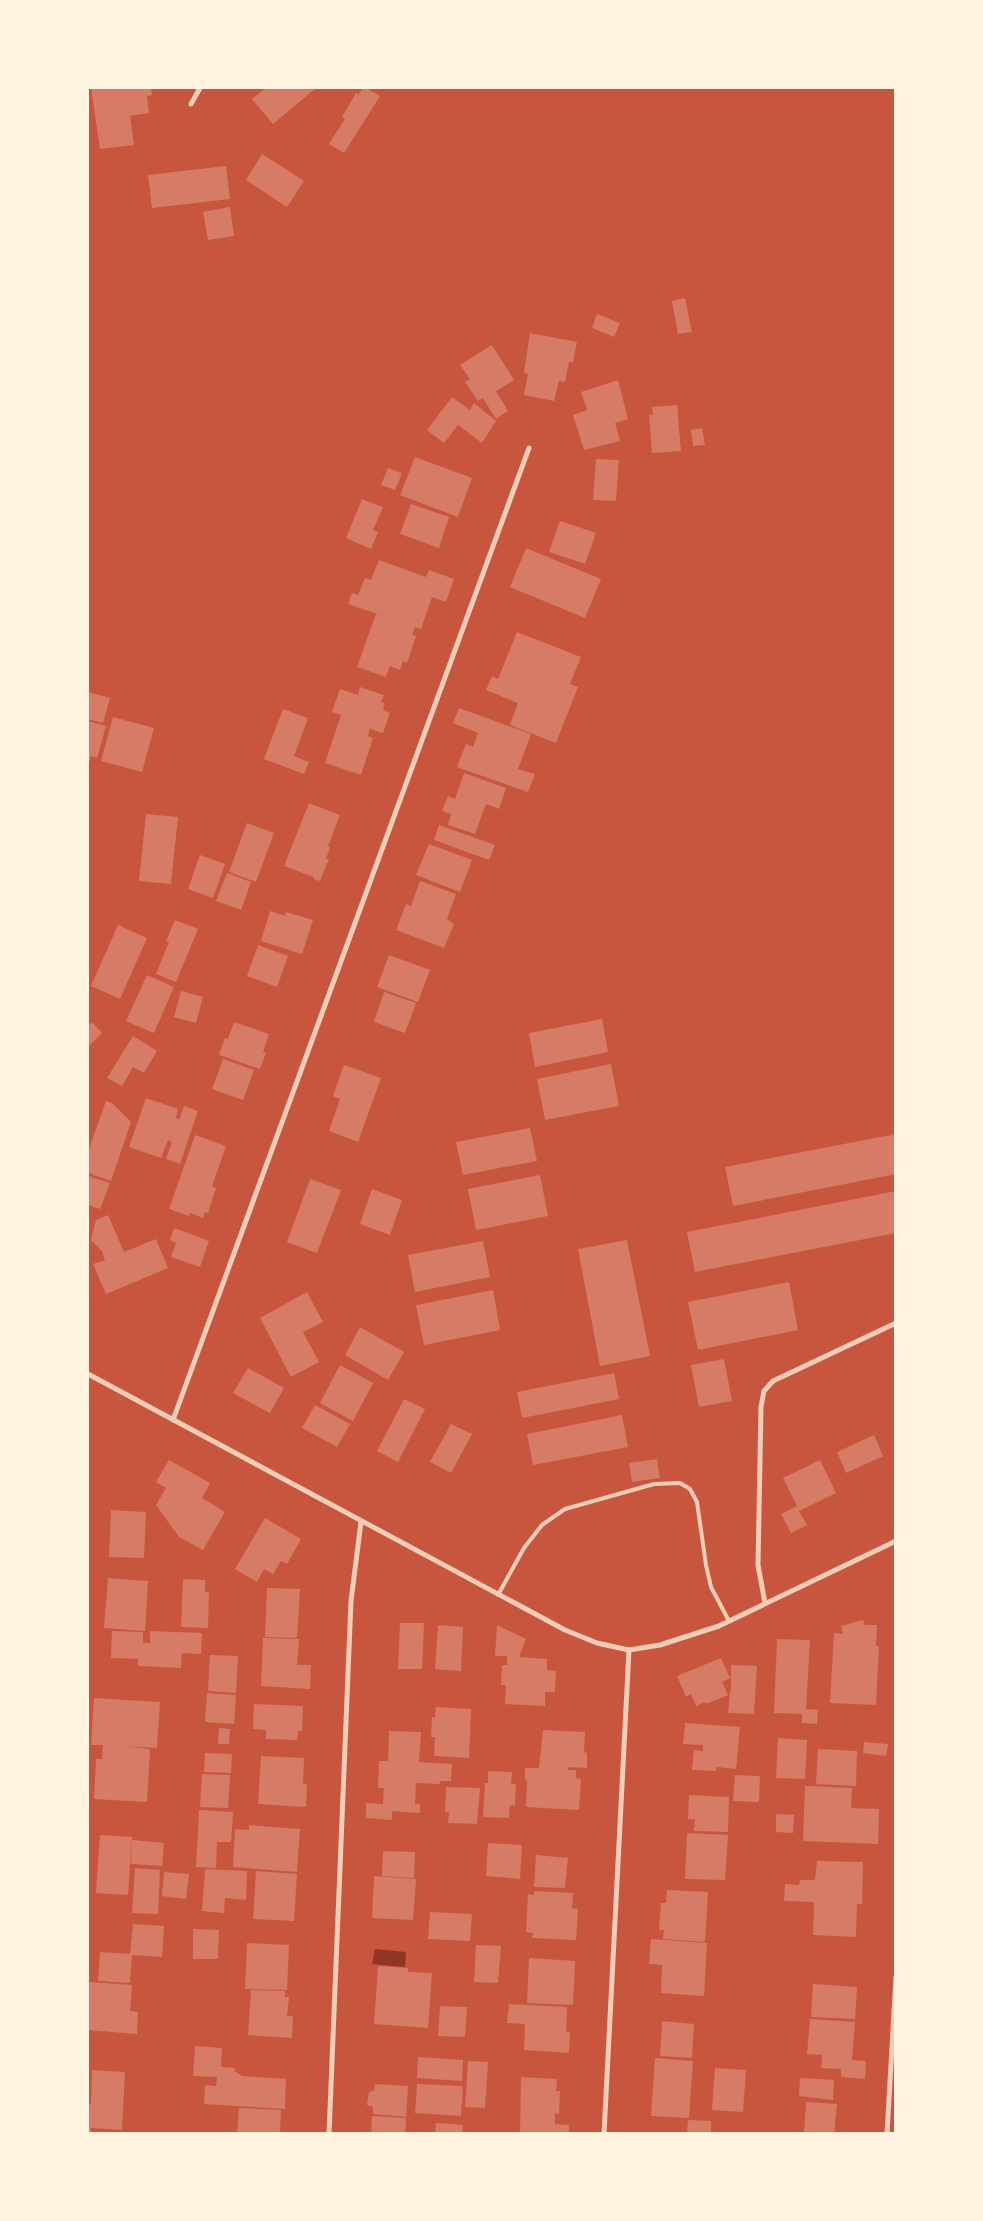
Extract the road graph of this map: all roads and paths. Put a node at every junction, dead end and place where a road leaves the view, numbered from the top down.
1 (200, 88) edge
2 (191, 104) dead end
3 (529, 448) dead end
4 (896, 1323) edge
5 (88, 1376) edge
6 (173, 1420) junction
7 (361, 1522) junction
8 (896, 1541) edge
9 (498, 1595) junction
10 (765, 1603) junction
11 (729, 1621) junction
12 (629, 1650) junction
13 (896, 1977) edge
14 (329, 2134) edge
15 (604, 2134) edge
16 (887, 2134) edge

1 - 2 street
3 - 6 street
4 - 10 street
5 - 6 street
6 - 7 street
7 - 9 street
7 - 14 street
8 - 10 street
9 - 11 lane
9 - 12 street
10 - 11 street
11 - 12 street
12 - 15 street
13 - 16 street

